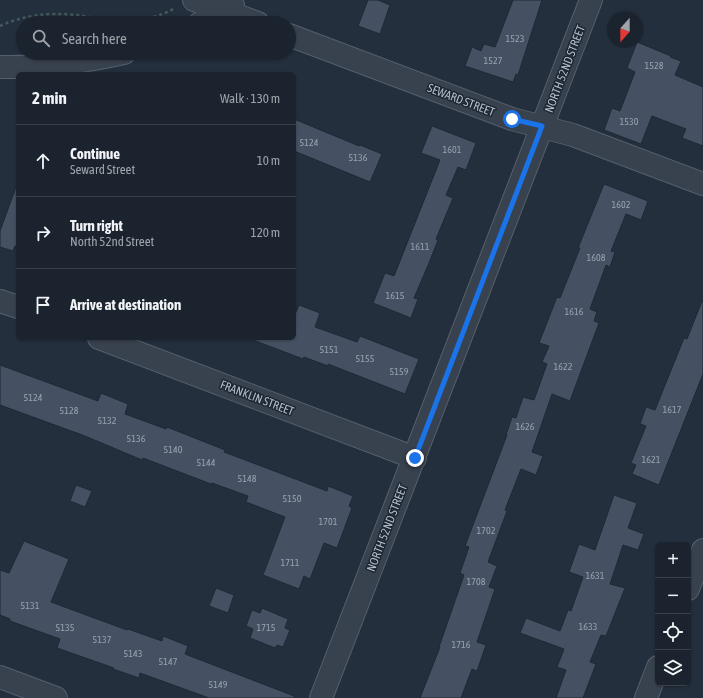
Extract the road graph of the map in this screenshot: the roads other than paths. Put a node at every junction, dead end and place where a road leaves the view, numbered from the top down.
1 (592, 0) edge
2 (186, 3) edge
3 (232, 5) edge
4 (212, 16) edge
5 (248, 16) edge
6 (296, 37) edge
7 (90, 60) edge
8 (0, 67) edge
9 (542, 126) junction
10 (703, 184) edge
11 (0, 301) edge
12 (16, 306) edge
13 (104, 340) edge
14 (415, 458) junction
15 (703, 550) edge
16 (691, 581) edge
17 (655, 675) edge
18 (0, 677) edge
19 (56, 698) edge
20 (321, 698) edge
21 (646, 698) edge

1 - 9 street, NORTH 52ND STREET
2 - 3 street
3 - 4 street
3 - 5 street
6 - 9 street, SEWARD STREET
7 - 8 street
9 - 10 street, SEWARD STREET
9 - 14 street, NORTH 52ND STREET
11 - 12 street
13 - 14 street, FRANKLIN STREET
14 - 20 street, NORTH 52ND STREET
15 - 16 street
17 - 21 street
18 - 19 street

